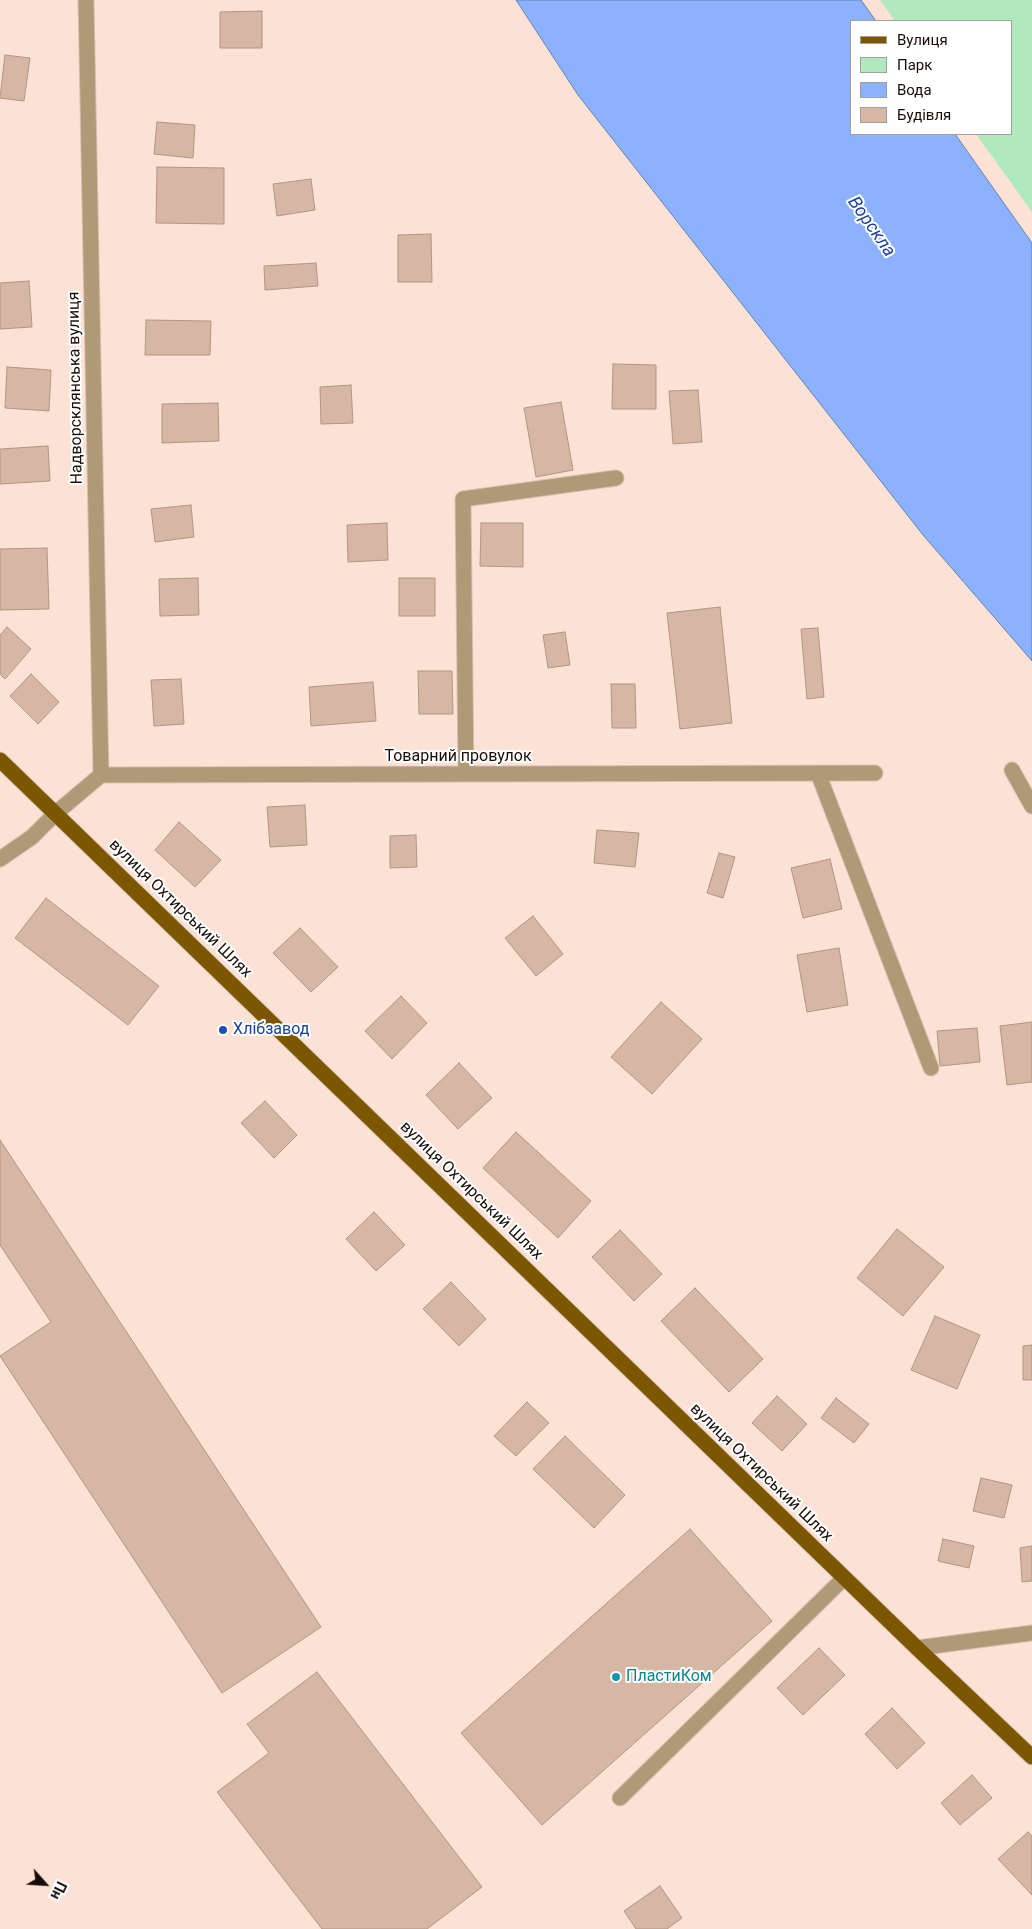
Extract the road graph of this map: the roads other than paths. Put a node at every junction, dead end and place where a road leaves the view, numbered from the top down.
1 (86, 0) edge
2 (616, 478) dead end
3 (0, 760) edge
4 (1012, 770) dead end
5 (818, 773) junction
6 (875, 773) dead end
7 (466, 774) junction
8 (101, 775) junction
9 (1032, 806) edge
10 (56, 813) junction
11 (0, 859) edge
12 (931, 1068) dead end
13 (844, 1578) junction
14 (1032, 1633) edge
15 (917, 1648) junction
16 (1032, 1756) edge
17 (620, 1798) dead end

1 - 8 street, Надворсклянська вулиця
2 - 7 street
3 - 10 main road, вулиця Охтирський Шлях
4 - 9 street
5 - 6 street, Товарний провулок
5 - 7 street, Товарний провулок
5 - 12 street
7 - 8 street, Товарний провулок
8 - 10 street
10 - 11 street
10 - 13 main road, вулиця Охтирський Шлях
13 - 15 main road, вулиця Охтирський Шлях
13 - 17 street
14 - 15 street
15 - 16 main road, вулиця Охтирський Шлях

